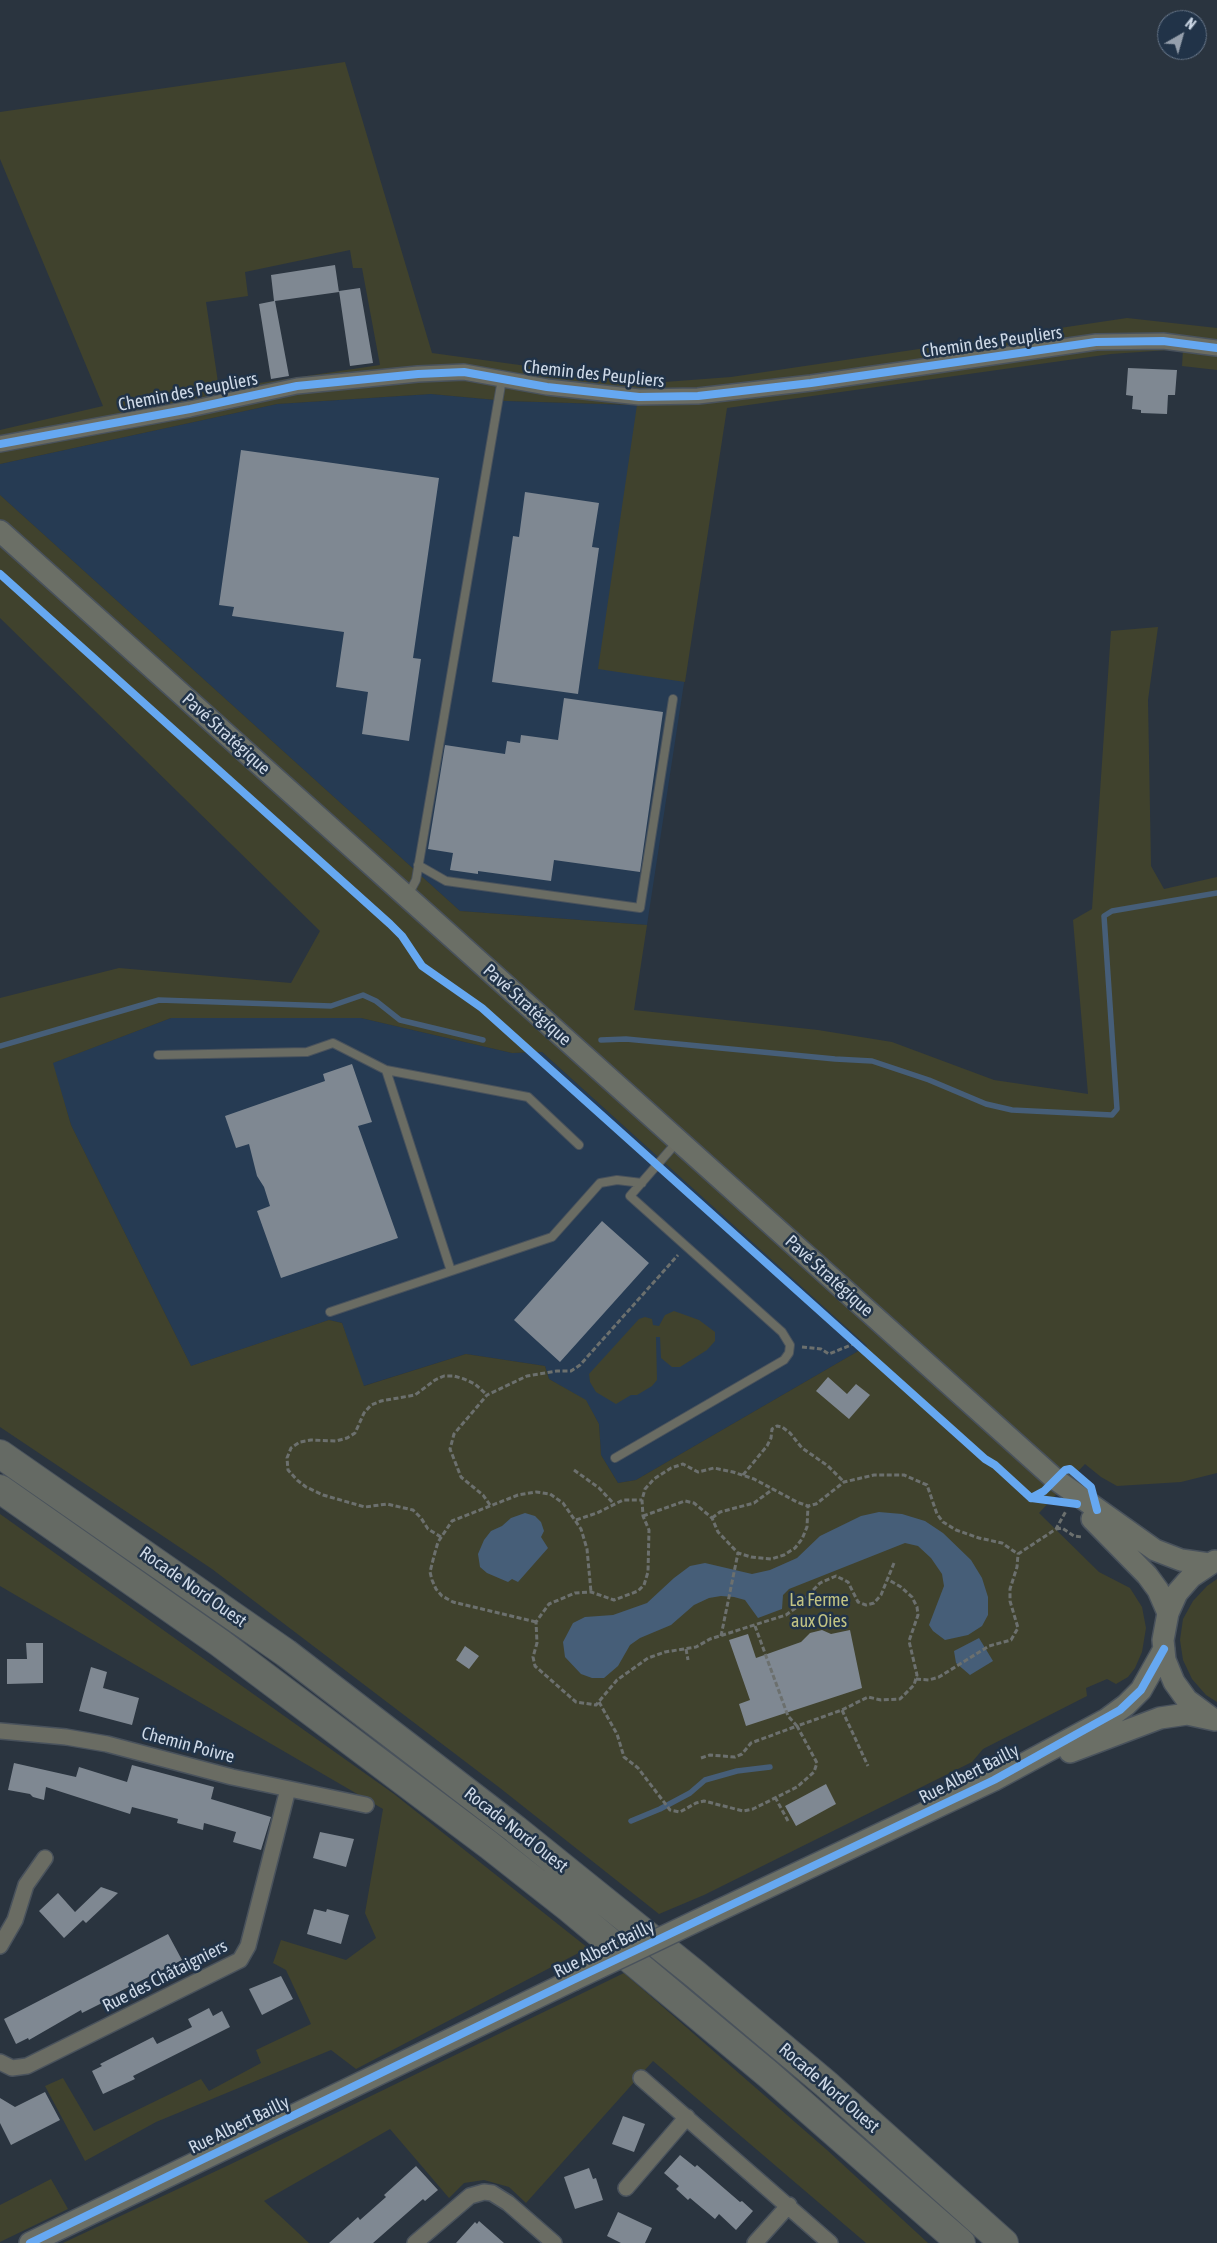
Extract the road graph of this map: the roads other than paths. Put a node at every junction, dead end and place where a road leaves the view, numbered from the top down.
1 (1217, 348) edge
2 (502, 379) junction
3 (0, 444) edge
4 (0, 531) edge
5 (673, 699) dead end
6 (418, 864) junction
7 (407, 897) junction
8 (158, 1055) dead end
9 (386, 1070) junction
10 (678, 1141) junction
11 (579, 1145) dead end
12 (642, 1183) junction
13 (451, 1271) junction
14 (330, 1312) dead end
15 (0, 1454) edge
16 (615, 1458) dead end
17 (1055, 1479) junction
18 (0, 1489) edge
19 (1213, 1562) edge
20 (1168, 1613) junction
21 (1164, 1649) junction
22 (1216, 1720) edge
23 (0, 1731) edge
24 (994, 1780) junction
25 (288, 1789) junction
26 (366, 1805) dead end
27 (44, 1858) dead end
28 (0, 1946) edge
29 (0, 2062) edge
30 (642, 2078) dead end
31 (687, 2117) junction
32 (626, 2188) dead end
33 (789, 2205) junction
34 (30, 2243) edge
35 (415, 2243) edge
36 (554, 2243) edge
37 (755, 2243) edge
38 (830, 2243) edge
39 (961, 2243) edge
40 (1004, 2243) edge

1 - 2 street, Chemin des Peupliers
2 - 3 street, Chemin des Peupliers
2 - 6 lane
4 - 7 main road, Pavé Stratégique
5 - 6 lane
6 - 7 lane
7 - 10 main road, Pavé Stratégique
8 - 9 lane
9 - 11 lane
9 - 13 lane
10 - 12 lane
10 - 17 main road, Pavé Stratégique
12 - 13 lane
12 - 16 lane
13 - 14 lane
15 - 40 highway, Rocade Nord Ouest
17 - 19 main road, Pavé Stratégique
17 - 20 main road, Pavé Stratégique
18 - 39 highway, Rocade Nord Ouest
19 - 20 main road
20 - 21 main road
21 - 22 main road
21 - 24 main road, Rue Albert Bailly
22 - 24 main road, Rue Albert Bailly
23 - 25 street, Chemin Poivre
24 - 34 main road, Rue Albert Bailly, bridge
25 - 26 street, Chemin Poivre
25 - 29 street, Rue des Châtaigniers
27 - 28 street
30 - 31 street
31 - 32 street
31 - 33 street
33 - 37 street
33 - 38 street
35 - 36 street

